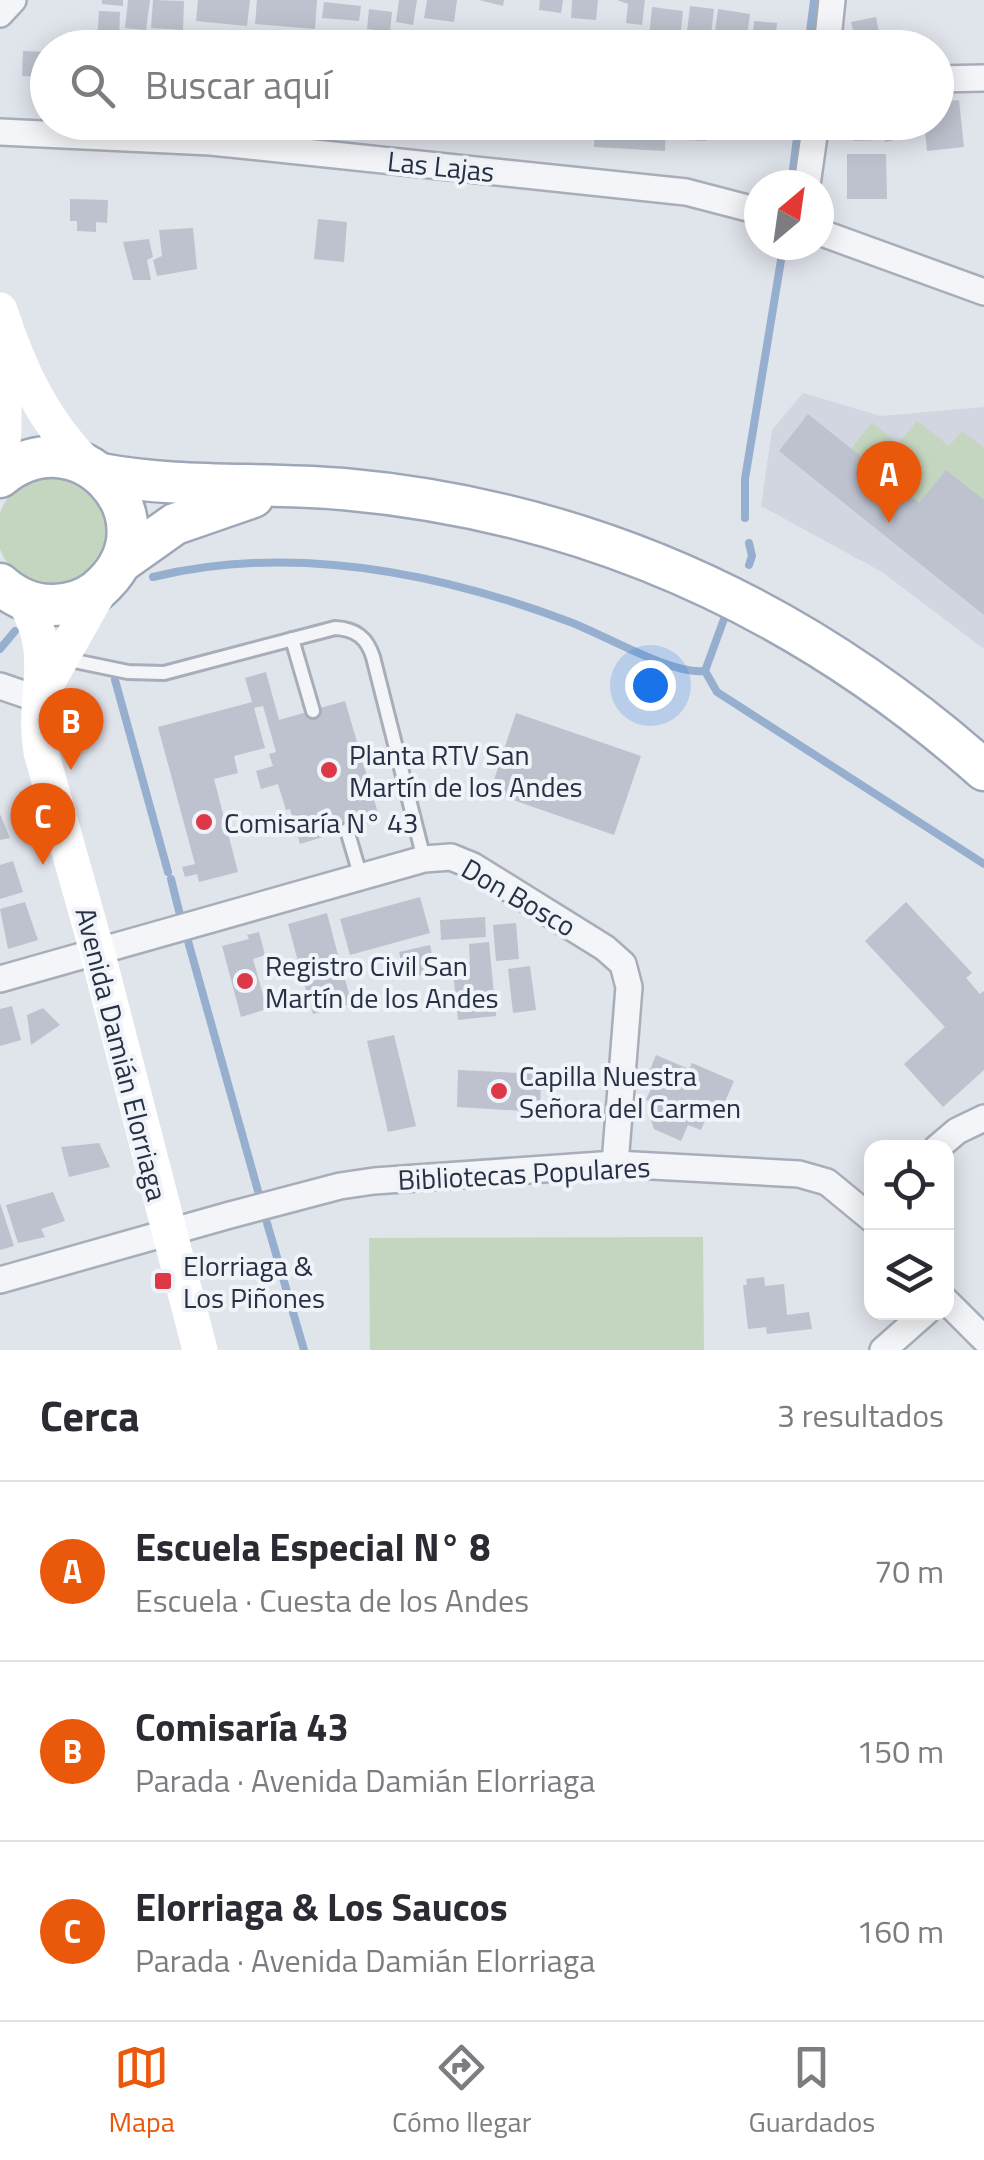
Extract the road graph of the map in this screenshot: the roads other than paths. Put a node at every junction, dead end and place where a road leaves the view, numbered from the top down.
1 (14, 0) edge
2 (832, 0) edge
3 (0, 14) edge
4 (829, 30) edge
5 (984, 78) edge
6 (954, 79) edge
7 (0, 132) edge
8 (30, 133) edge
9 (170, 140) edge
10 (813, 140) edge
11 (809, 170) edge
12 (744, 207) edge
13 (834, 237) edge
14 (984, 292) edge
15 (2, 315) edge
16 (0, 470) edge
17 (94, 470) junction
18 (0, 478) edge
19 (294, 487) junction
20 (110, 576) junction
21 (9, 592) edge
22 (292, 639) junction
23 (52, 659) junction
24 (0, 686) edge
25 (40, 700) junction
26 (312, 710) dead end
27 (984, 770) edge
28 (347, 830) dead end
29 (424, 859) junction
30 (361, 878) junction
31 (97, 952) junction
32 (0, 979) edge
33 (984, 1118) edge
34 (945, 1140) edge
35 (615, 1164) junction
36 (864, 1208) edge
37 (168, 1232) junction
38 (0, 1280) edge
39 (954, 1309) edge
40 (917, 1320) edge
41 (984, 1339) edge
42 (200, 1350) edge
43 (882, 1350) edge

1 - 3 street
2 - 4 street
5 - 6 street
7 - 8 street, Las Lajas
9 - 12 street, Las Lajas
10 - 11 street
13 - 14 street
15 - 16 street
15 - 17 street
17 - 18 main road
17 - 19 main road
17 - 20 main road
19 - 20 main road
19 - 27 main road
20 - 21 main road
20 - 23 street, Avenida Damián Elorriaga
21 - 23 street
22 - 23 lane
22 - 26 lane
22 - 29 lane
23 - 25 street, Avenida Damián Elorriaga
24 - 25 street
25 - 31 street, Avenida Damián Elorriaga
28 - 30 lane
29 - 30 street, Don Bosco
29 - 35 street, Don Bosco
30 - 31 street, Don Bosco
31 - 32 street, Don Bosco
31 - 37 street, Avenida Damián Elorriaga
33 - 34 street
35 - 36 street, Bibliotecas Populares
35 - 37 street, Bibliotecas Populares
37 - 38 street, Bibliotecas Populares
37 - 42 street, Avenida Damián Elorriaga
39 - 41 street
40 - 43 street

